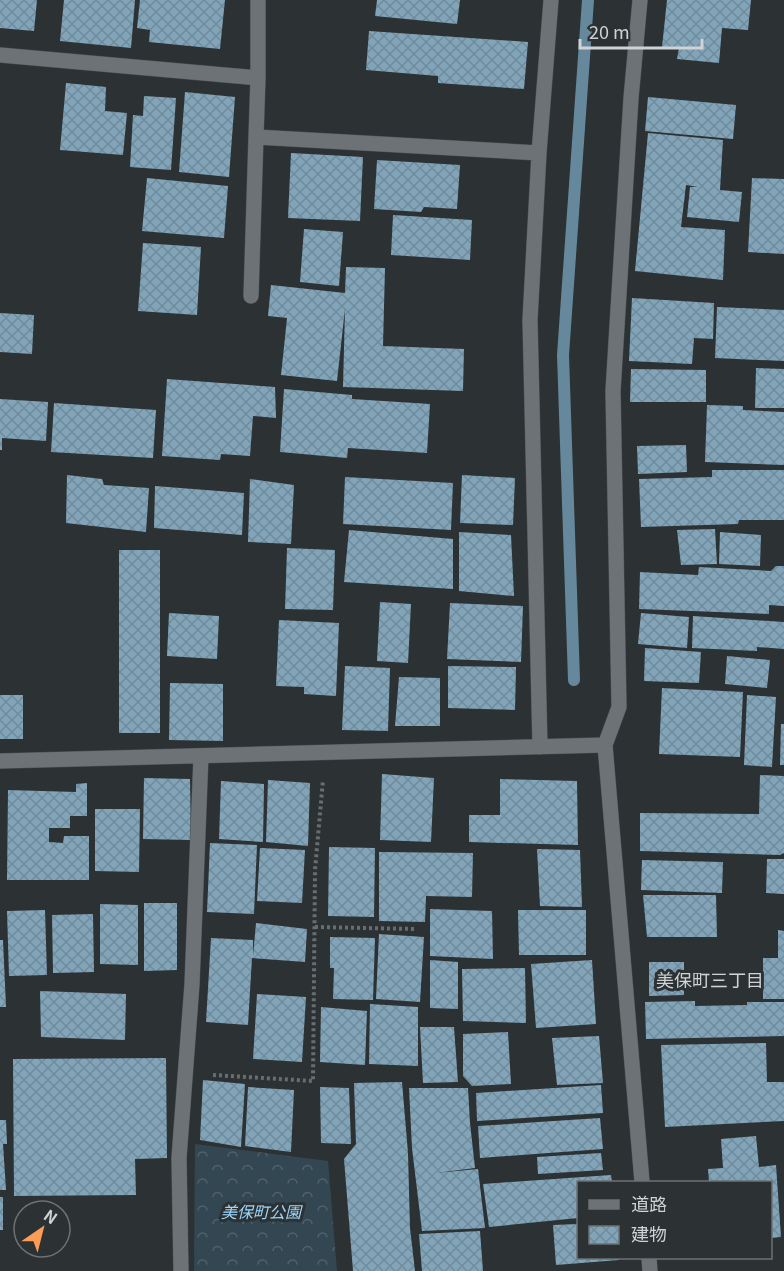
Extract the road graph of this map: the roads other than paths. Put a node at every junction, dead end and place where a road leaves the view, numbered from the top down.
1 (258, 0) edge
2 (551, 0) edge
3 (640, 0) edge
4 (0, 56) edge
5 (258, 78) junction
6 (256, 137) junction
7 (539, 153) junction
8 (251, 296) dead end
9 (605, 745) junction
10 (540, 747) junction
11 (201, 756) junction
12 (0, 761) edge
13 (642, 1181) edge
14 (181, 1271) edge

1 - 5 street
2 - 7 street
3 - 9 street
4 - 5 street
5 - 6 street
6 - 7 street
6 - 8 street
7 - 10 street
9 - 10 street
9 - 13 street
10 - 11 street
11 - 12 street
11 - 14 street

